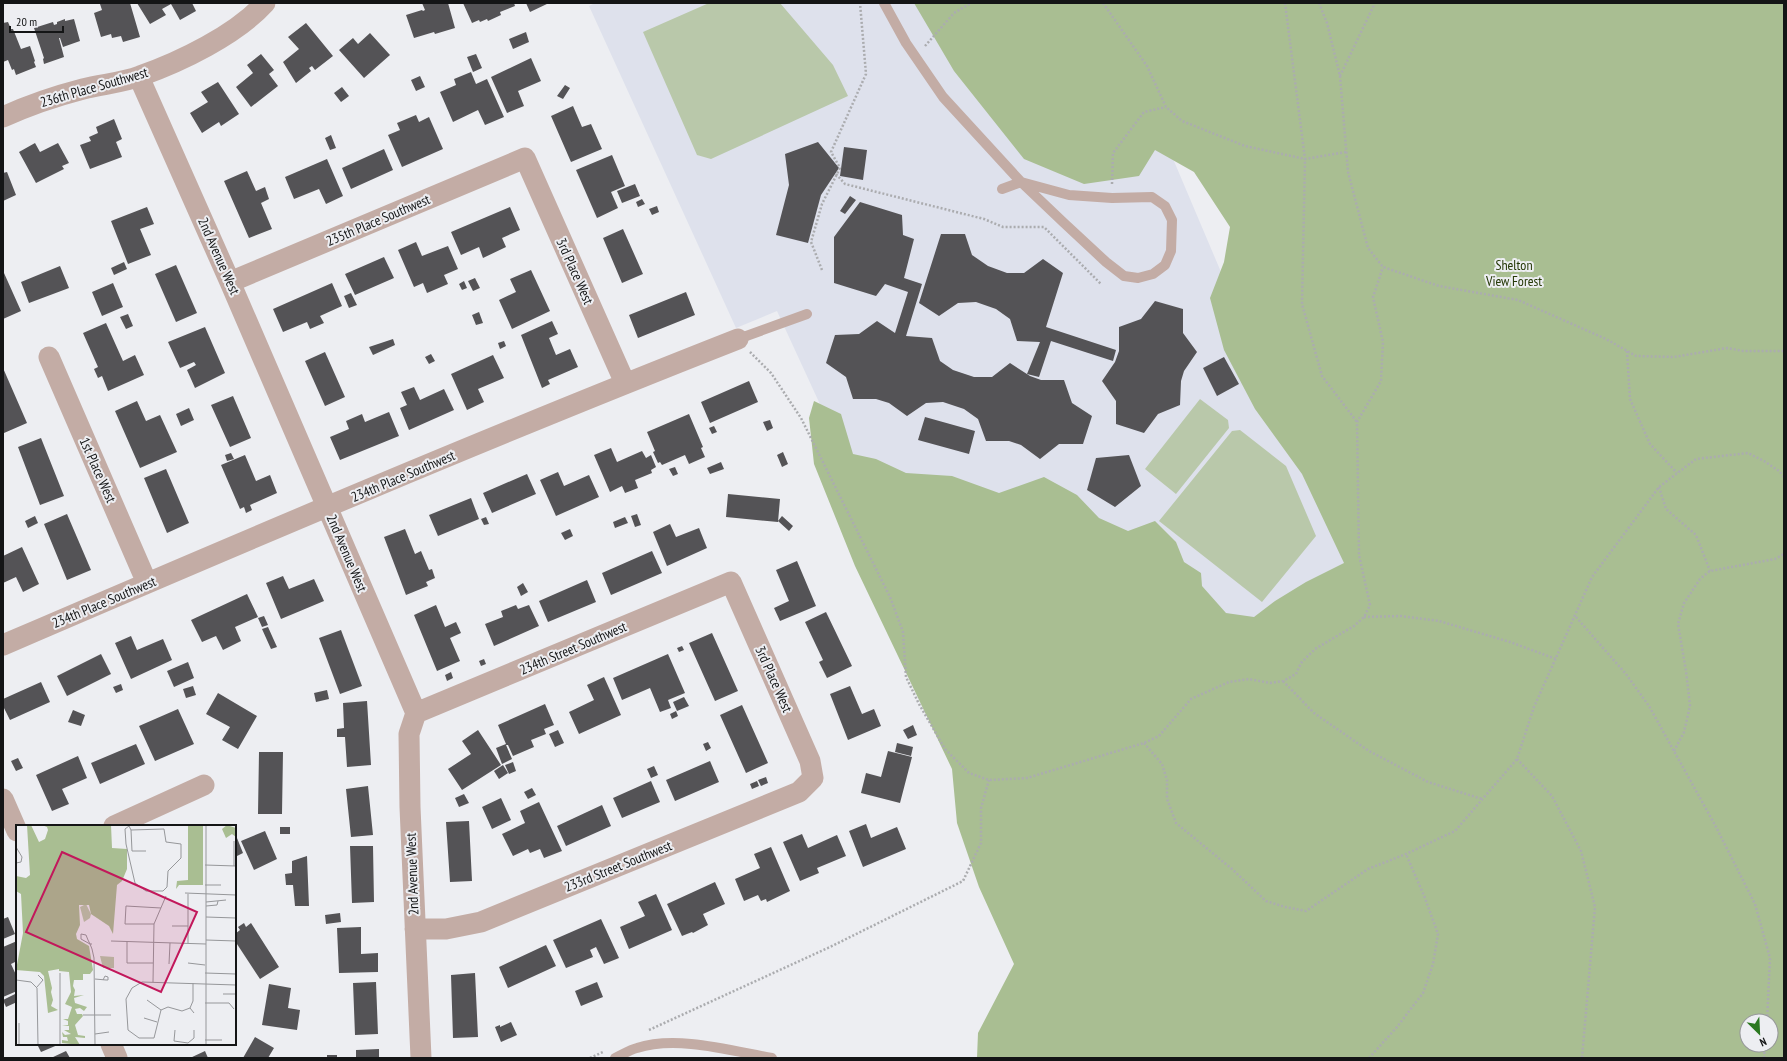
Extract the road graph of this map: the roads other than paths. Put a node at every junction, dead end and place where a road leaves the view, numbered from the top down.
1 (265, 3) edge
2 (884, 3) edge
3 (139, 76) junction
4 (3, 117) edge
5 (525, 158) joint
6 (1021, 182) junction
7 (1002, 189) dead end
8 (230, 282) junction
9 (807, 314) dead end
10 (738, 339) joint
11 (49, 357) dead end
12 (625, 383) junction
13 (328, 507) junction
14 (731, 582) joint
15 (147, 583) junction
16 (3, 645) edge
17 (416, 714) junction
18 (813, 778) joint
19 (204, 786) dead end
20 (3, 799) edge
21 (116, 825) edge
22 (16, 829) edge
23 (415, 929) junction
24 (421, 1058) edge
25 (614, 1058) edge
26 (772, 1058) edge

1 - 3 street, 236th Place Southwest
2 - 6 lane
3 - 4 street, 236th Place Southwest
3 - 8 street, 2nd Avenue West
5 - 8 street, 235th Place Southwest
5 - 12 street, 3rd Place West
6 - 6 lane
6 - 7 lane
8 - 13 street, 2nd Avenue West
9 - 10 lane
10 - 12 street, 234th Place Southwest
11 - 15 street, 1st Place West
12 - 13 street, 234th Place Southwest
13 - 15 street, 234th Place Southwest
13 - 17 street, 2nd Avenue West
14 - 17 street, 234th Street Southwest
14 - 18 street, 3rd Place West
15 - 16 street, 234th Place Southwest
17 - 23 street, 2nd Avenue West
18 - 23 street, 233rd Street Southwest
19 - 21 street
20 - 22 street
23 - 24 street, 2nd Avenue West
25 - 26 lane

